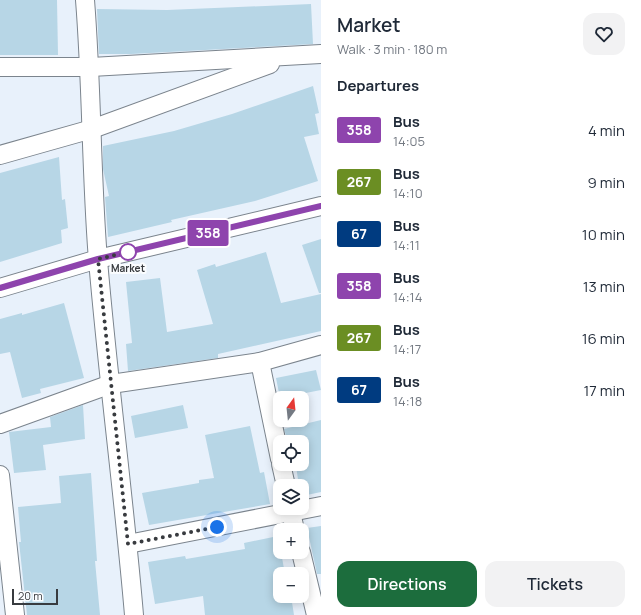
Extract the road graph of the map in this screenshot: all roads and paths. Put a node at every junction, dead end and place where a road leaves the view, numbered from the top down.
1 (85, 0) edge
2 (321, 54) edge
3 (288, 58) junction
4 (0, 67) edge
5 (91, 67) junction
6 (92, 129) junction
7 (0, 155) edge
8 (321, 206) edge
9 (98, 259) junction
10 (0, 288) edge
11 (321, 345) edge
12 (260, 362) junction
13 (111, 384) junction
14 (0, 424) edge
15 (275, 435) edge
16 (0, 475) edge
17 (321, 506) edge
18 (292, 517) edge
19 (128, 544) junction
20 (303, 559) edge
21 (15, 615) edge
22 (134, 615) edge
23 (316, 615) edge

1 - 5 street
2 - 3 street
3 - 5 street
3 - 6 street
4 - 5 street
5 - 6 street
6 - 7 street
6 - 9 street
8 - 9 street
9 - 10 street
9 - 13 street
11 - 12 street
12 - 13 street
12 - 15 street
13 - 14 street
13 - 19 street
16 - 21 street
17 - 18 street
18 - 19 street
19 - 22 street
20 - 23 street

